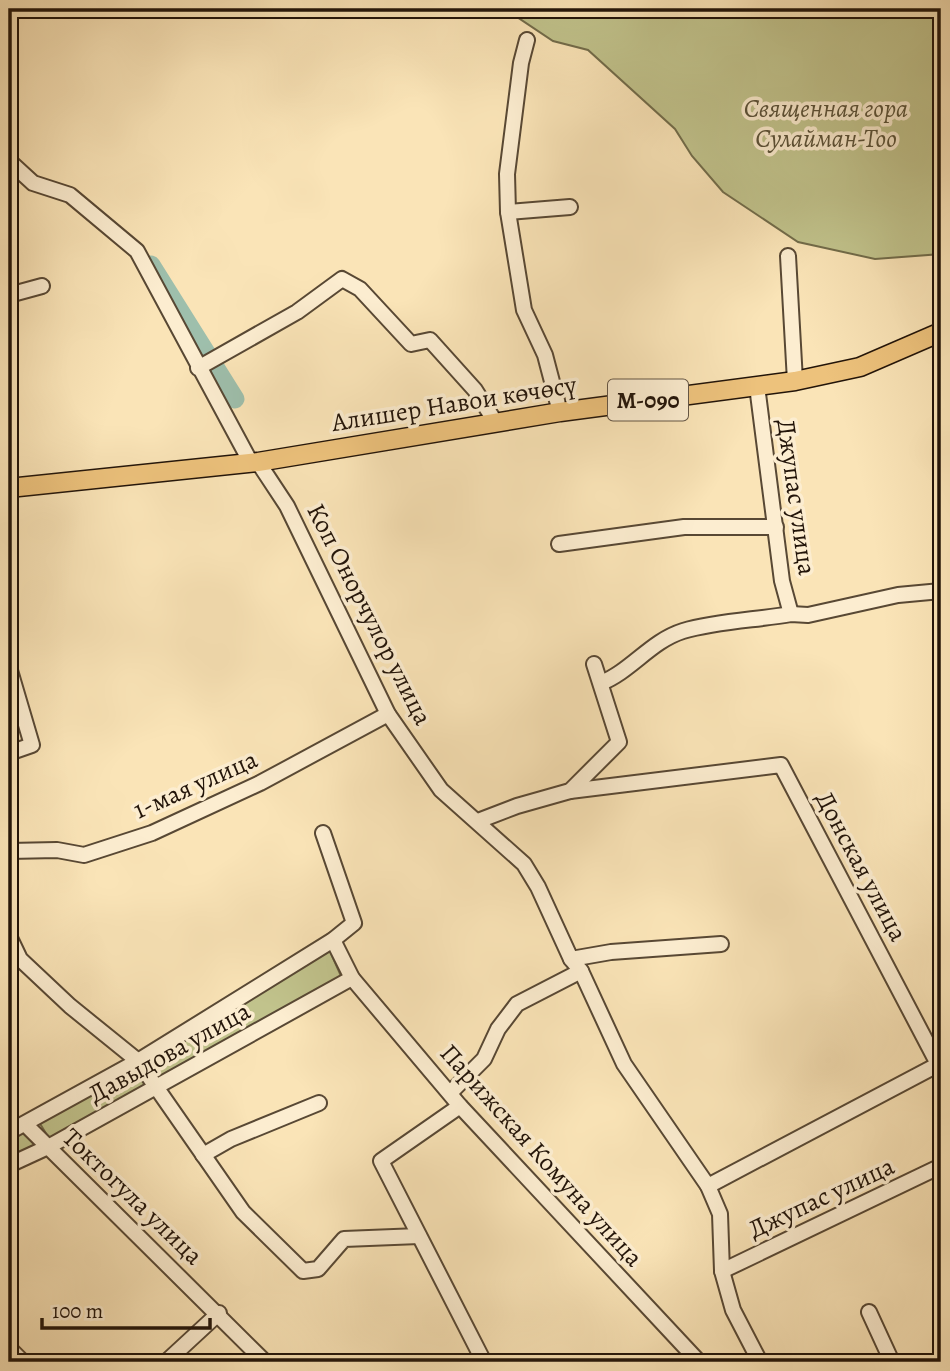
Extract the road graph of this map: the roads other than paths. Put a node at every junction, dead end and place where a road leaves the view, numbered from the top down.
1 (527, 40) dead end
2 (9, 161) edge
3 (570, 207) dead end
4 (508, 212) junction
5 (788, 256) dead end
6 (42, 286) dead end
7 (9, 295) edge
8 (941, 332) edge
9 (198, 368) junction
10 (795, 381) junction
11 (757, 386) junction
12 (559, 412) junction
13 (496, 423) junction
14 (254, 462) junction
15 (9, 488) edge
16 (776, 527) junction
17 (559, 544) dead end
18 (941, 590) edge
19 (791, 614) junction
20 (594, 664) dead end
21 (9, 667) edge
22 (601, 683) junction
23 (388, 714) junction
24 (9, 753) edge
25 (570, 792) junction
26 (478, 821) junction
27 (323, 833) dead end
28 (9, 850) edge
29 (9, 936) edge
30 (333, 940) junction
31 (721, 944) dead end
32 (571, 959) junction
33 (581, 971) junction
34 (352, 978) junction
35 (138, 1060) junction
36 (940, 1063) edge
37 (156, 1087) junction
38 (450, 1093) junction
39 (319, 1103) dead end
40 (460, 1106) junction
41 (25, 1124) junction
42 (9, 1132) edge
43 (48, 1147) junction
44 (203, 1155) junction
45 (9, 1165) edge
46 (941, 1166) edge
47 (708, 1186) junction
48 (419, 1236) junction
49 (722, 1272) junction
50 (869, 1312) dead end
51 (219, 1313) junction
52 (9, 1348) edge
53 (23, 1362) edge
54 (166, 1362) edge
55 (265, 1362) edge
56 (484, 1362) edge
57 (699, 1362) edge
58 (760, 1362) edge
59 (892, 1362) edge

1 - 4 street
2 - 9 street, Коп Онорчулор улица
3 - 4 street
4 - 12 street
5 - 10 street
6 - 7 street
8 - 10 main road, Алишер Навои көчөсү / М-090
9 - 13 street
9 - 14 street, Коп Онорчулор улица
10 - 11 main road, Алишер Навои көчөсү / М-090
11 - 12 main road, Алишер Навои көчөсү / М-090
11 - 16 street, Джупас улица
12 - 13 main road, Алишер Навои көчөсү / М-090
13 - 14 main road, Алишер Навои көчөсү / М-090
14 - 15 main road, Алишер Навои көчөсү / М-090
14 - 23 street, Коп Онорчулор улица
16 - 17 street
16 - 19 street, Джупас улица
18 - 19 street, Джупас улица
19 - 22 street, Джупас улица
20 - 22 street
21 - 24 street
22 - 25 street
23 - 26 street, Коп Онорчулор улица
23 - 28 street, 1-мая улица
25 - 26 street
25 - 36 street, Донская улица
26 - 32 street, Коп Онорчулор улица
27 - 30 street
29 - 35 street
30 - 34 street, Парижская Комуна улица
30 - 35 street
31 - 32 street
32 - 33 street, Коп Онорчулор улица
33 - 38 street
33 - 47 street, Коп Онорчулор улица
34 - 37 street, Давыдова улица
34 - 38 street, Парижская Комуна улица
35 - 37 street
35 - 41 street
36 - 47 street
37 - 43 street, Давыдова улица
37 - 44 street
38 - 40 street, Парижская Комуна улица
39 - 44 street
40 - 48 street
40 - 57 street, Парижская Комуна улица
41 - 42 street
41 - 43 street, Токтогула улица
43 - 45 street, Давыдова улица
43 - 51 street, Токтогула улица
44 - 48 street
46 - 49 street, Джупас улица
47 - 49 street, Коп Онорчулор улица
48 - 56 street
49 - 58 street, Коп Онорчулор улица
50 - 59 street
51 - 54 street
51 - 55 street, Токтогула улица
52 - 53 street

